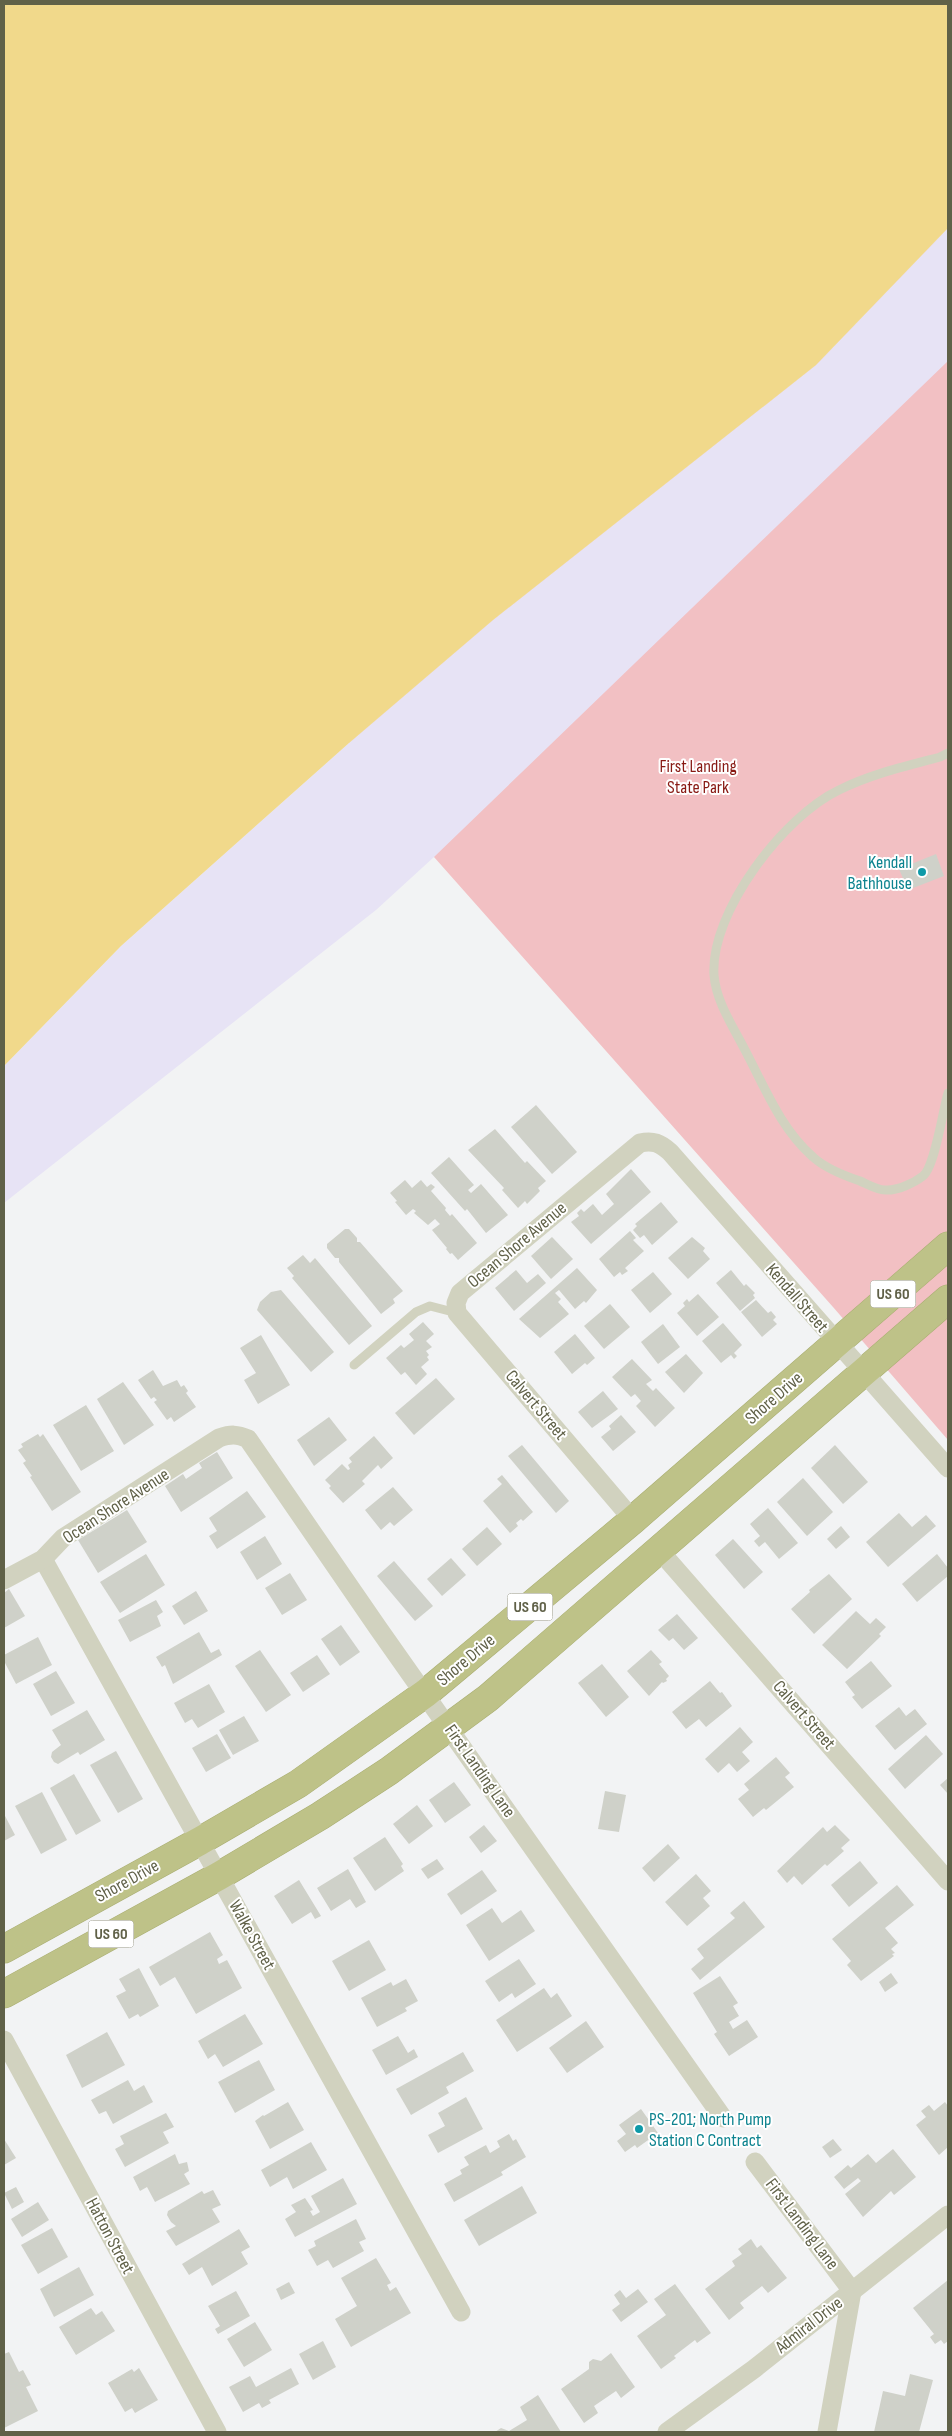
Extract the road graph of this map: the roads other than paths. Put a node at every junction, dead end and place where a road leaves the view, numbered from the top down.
1 (948, 753) edge
2 (948, 1093) edge
3 (640, 1143) joint
4 (948, 1246) edge
5 (948, 1299) edge
6 (457, 1313) junction
7 (837, 1343) junction
8 (354, 1365) dead end
9 (865, 1372) junction
10 (229, 1434) joint
11 (948, 1468) edge
12 (633, 1520) junction
13 (659, 1550) junction
14 (43, 1559) junction
15 (4, 1580) edge
16 (426, 1694) junction
17 (449, 1726) junction
18 (200, 1841) junction
19 (219, 1876) junction
20 (948, 1881) edge
21 (4, 1949) edge
22 (4, 1994) edge
23 (4, 2040) edge
24 (723, 2118) dead end
25 (755, 2162) dead end
26 (948, 2215) edge
27 (852, 2291) junction
28 (461, 2312) dead end
29 (216, 2432) edge
30 (667, 2432) edge
31 (827, 2432) edge

1 - 2 lane
3 - 6 street, Ocean Shore Avenue
3 - 7 street, Kendall Street
4 - 7 highway, Shore Drive / US 60
5 - 9 highway, US 60
6 - 8 lane
6 - 12 street, Calvert Street
7 - 9 street, Kendall Street
7 - 12 highway, Shore Drive / US 60
9 - 11 street, Kendall Street
9 - 13 highway, US 60
10 - 14 street, Ocean Shore Avenue
10 - 16 street, First Landing Lane
12 - 16 highway, Shore Drive / US 60
13 - 17 highway, US 60
13 - 20 street, Calvert Street
14 - 15 street, Ocean Shore Avenue
14 - 18 street, Walke Street
16 - 17 street, First Landing Lane
16 - 18 highway, Shore Drive / US 60
17 - 19 highway, US 60
17 - 24 street, First Landing Lane
18 - 19 street, Walke Street
18 - 21 highway, Shore Drive / US 60
19 - 22 highway, US 60
19 - 28 street, Walke Street
23 - 29 street, Hatton Street
25 - 27 street, First Landing Lane
26 - 27 street, Admiral Drive
27 - 30 street, Admiral Drive
27 - 31 street

